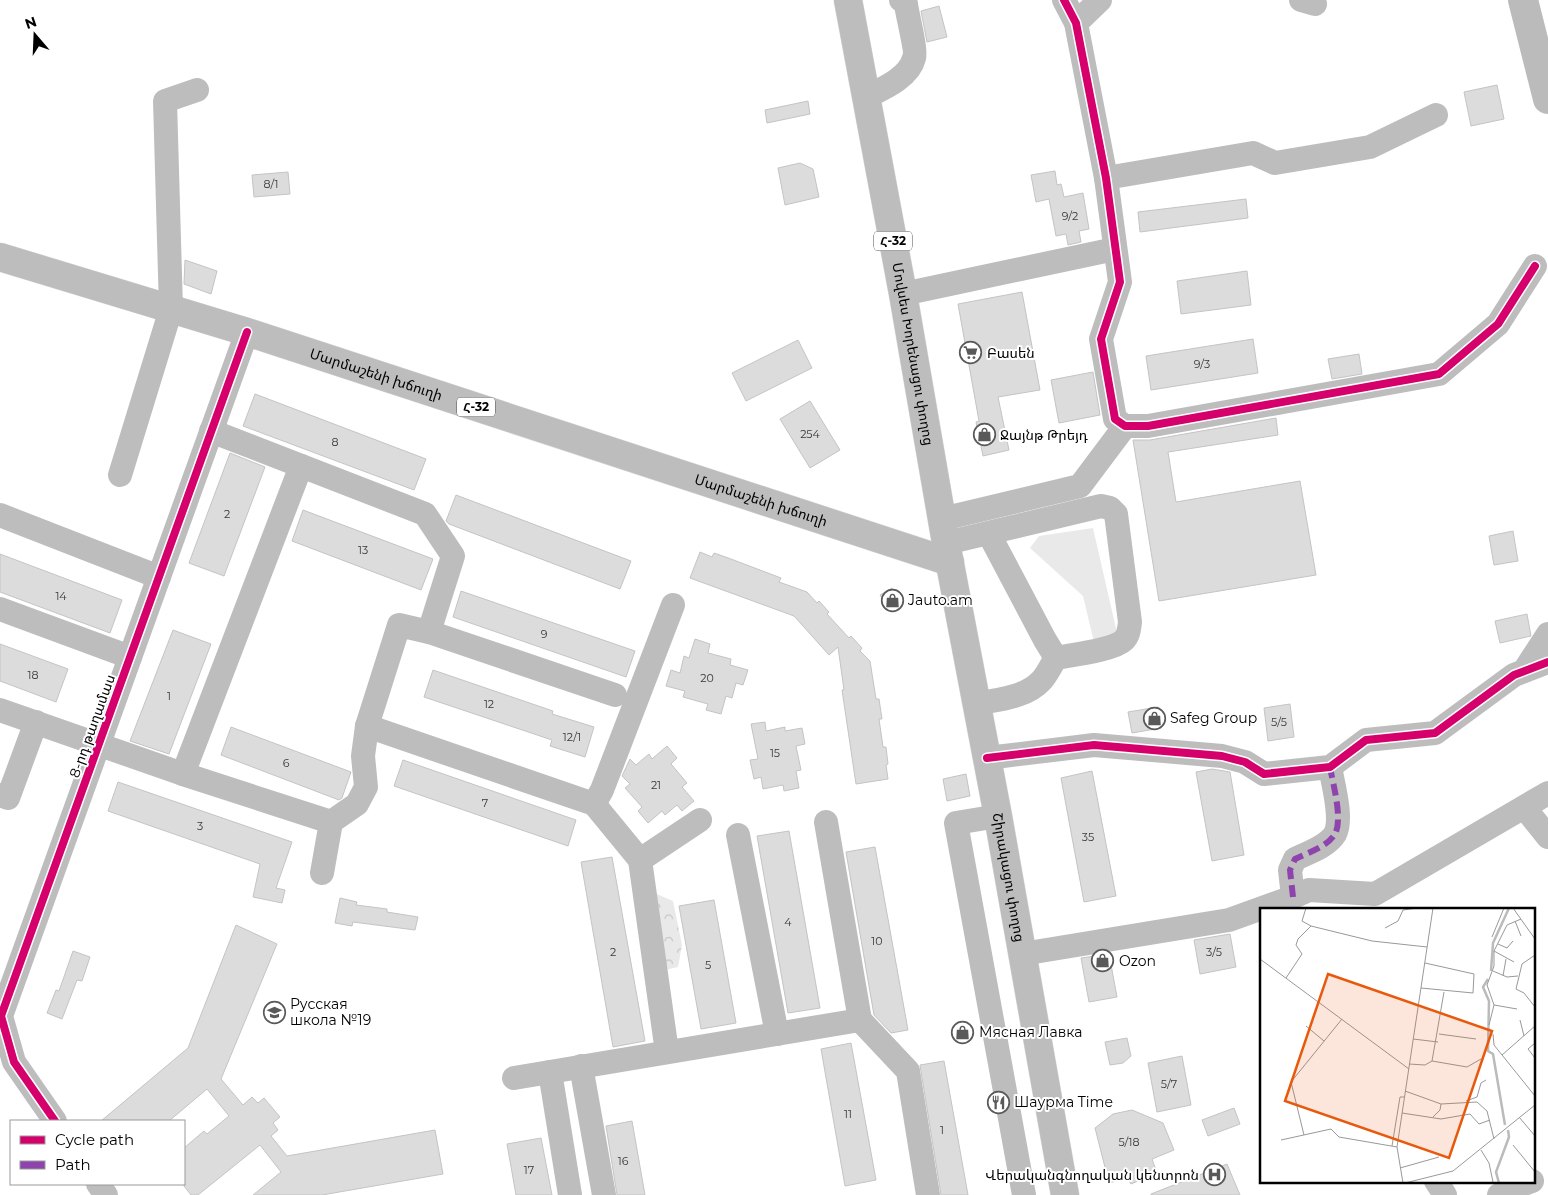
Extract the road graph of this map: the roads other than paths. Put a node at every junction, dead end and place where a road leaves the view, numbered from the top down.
1 (848, 0) edge
2 (901, 0) edge
3 (1064, 0) edge
4 (1100, 0) edge
5 (1076, 23) junction
6 (197, 90) dead end
7 (866, 98) junction
8 (1436, 115) dead end
9 (1106, 178) junction
10 (1115, 249) junction
11 (0, 257) edge
12 (1535, 266) dead end
13 (903, 294) junction
14 (171, 309) junction
15 (247, 332) junction
16 (1125, 426) junction
17 (212, 431) junction
18 (301, 466) junction
19 (120, 475) dead end
20 (0, 515) edge
21 (988, 534) junction
22 (946, 541) junction
23 (159, 577) junction
24 (673, 605) dead end
25 (0, 609) edge
26 (429, 632) junction
27 (1548, 634) edge
28 (130, 657) junction
29 (1056, 658) junction
30 (1548, 662) edge
31 (1524, 671) junction
32 (615, 695) dead end
33 (977, 704) junction
34 (0, 710) edge
35 (36, 722) junction
36 (367, 726) junction
37 (99, 744) junction
38 (987, 758) junction
39 (1330, 767) junction
40 (183, 774) junction
41 (1548, 793) edge
42 (0, 795) edge
43 (594, 804) junction
44 (1524, 807) junction
45 (998, 816) junction
46 (700, 820) dead end
47 (331, 822) junction
48 (826, 822) dead end
49 (738, 835) dead end
50 (1548, 837) edge
51 (640, 860) junction
52 (322, 873) dead end
53 (1293, 898) junction
54 (1264, 908) edge
55 (1260, 909) edge
56 (1022, 954) junction
57 (860, 1020) junction
58 (776, 1034) junction
59 (667, 1052) junction
60 (581, 1066) junction
61 (550, 1072) junction
62 (514, 1078) dead end
63 (54, 1120) edge
64 (1548, 1174) edge
65 (1536, 1180) edge
66 (1437, 1182) edge
67 (1530, 1182) edge
68 (570, 1195) edge
69 (604, 1195) edge
70 (928, 1195) edge
71 (1024, 1195) edge
72 (1065, 1195) edge
73 (1446, 1195) edge
74 (1499, 1195) edge

1 - 7 main road, Մովսես Խորենացու փողոց / Հ-32
2 - 7 street
3 - 5 street
4 - 5 street
5 - 9 street
6 - 14 street
7 - 13 main road, Մովսես Խորենացու փողոց / Հ-32
8 - 9 street
9 - 10 street
10 - 13 street
10 - 16 street
11 - 14 main road, Մարմաշենի խճուղի / Հ-32
12 - 16 street
13 - 22 main road, Մովսես Խորենացու փողոց / Հ-32
14 - 15 main road, Մարմաշենի խճուղի / Հ-32
14 - 19 street
15 - 17 street, 8-րդ թաղամաս
15 - 22 main road, Մարմաշենի խճուղի / Հ-32
16 - 22 street
17 - 18 street
17 - 23 street, 8-րդ թաղամաս
18 - 26 street
18 - 40 street
20 - 23 street
21 - 22 street
21 - 29 street
21 - 29 street
22 - 33 main road, Շիրակացու փողոց
23 - 28 street, 8-րդ թաղամաս
24 - 43 street
25 - 28 street
26 - 32 street
26 - 36 street
27 - 31 street
28 - 37 street, 8-րդ թաղամաս
29 - 33 street
30 - 31 street
31 - 39 street
33 - 38 main road, Շիրակացու փողոց
34 - 35 street
35 - 37 street
35 - 42 street
36 - 43 street
36 - 47 street
37 - 40 street
37 - 63 street, 8-րդ թաղամաս
38 - 39 street
38 - 45 main road, Շիրակացու փողոց
39 - 53 street
40 - 47 street
41 - 44 street
43 - 51 street
44 - 50 street
44 - 53 street
45 - 56 main road, Շիրակացու փողոց
45 - 71 street
46 - 51 street
47 - 52 street
48 - 57 street
49 - 58 street
51 - 59 street
53 - 54 street
55 - 56 street
56 - 72 main road, Շիրակացու փողոց
57 - 58 street
57 - 70 street
58 - 59 street
59 - 60 street
60 - 61 street
60 - 69 street
61 - 62 street
61 - 68 street
64 - 65 street
66 - 73 street
67 - 74 street

